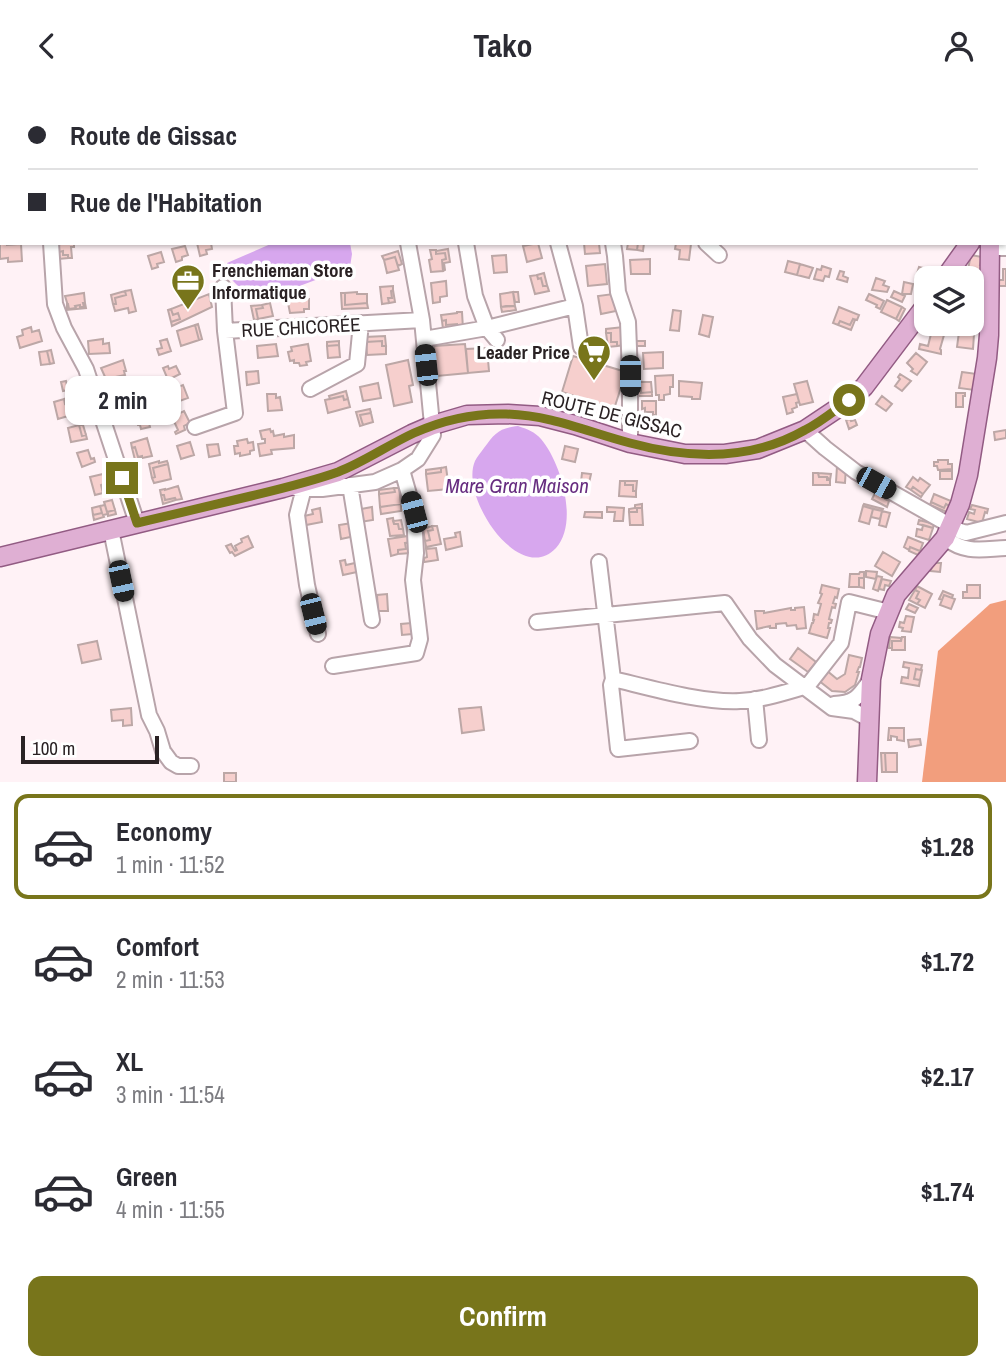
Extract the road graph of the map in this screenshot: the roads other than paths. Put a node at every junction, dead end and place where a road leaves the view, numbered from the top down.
1 (51, 245) edge
2 (408, 245) edge
3 (466, 245) edge
4 (559, 245) edge
5 (613, 245) edge
6 (708, 245) edge
7 (969, 245) edge
8 (996, 247) edge
9 (719, 255) dead end
10 (954, 266) edge
11 (223, 287) dead end
12 (575, 306) junction
13 (422, 320) junction
14 (914, 321) edge
15 (361, 323) junction
16 (487, 328) junction
17 (225, 331) junction
18 (424, 339) junction
19 (498, 340) dead end
20 (581, 347) dead end
21 (310, 389) dead end
22 (433, 425) junction
23 (195, 427) dead end
24 (805, 431) junction
25 (630, 443) junction
26 (402, 470) junction
27 (350, 485) junction
28 (284, 488) junction
29 (304, 488) junction
30 (137, 523) junction
31 (1006, 523) edge
32 (111, 530) junction
33 (948, 532) junction
34 (1006, 548) edge
35 (0, 557) edge
36 (599, 562) dead end
37 (889, 612) junction
38 (605, 615) junction
39 (372, 620) dead end
40 (537, 622) dead end
41 (318, 634) dead end
42 (333, 666) dead end
43 (613, 679) junction
44 (871, 679) junction
45 (804, 687) junction
46 (755, 699) junction
47 (822, 700) junction
48 (869, 719) junction
49 (760, 740) dead end
50 (690, 741) dead end
51 (191, 767) dead end
52 (867, 782) edge

1 - 30 street
2 - 13 street
3 - 16 street
4 - 12 street
5 - 25 street
6 - 9 street
7 - 10 main road
8 - 33 main road
11 - 17 street, RUE CHICORÉE
12 - 16 street
12 - 20 street
13 - 15 street, RUE CHICORÉE
13 - 18 street
14 - 24 main road, ROUTE DE GISSAC
15 - 17 street, RUE CHICORÉE
15 - 21 street
16 - 18 street
16 - 19 street
17 - 23 street
18 - 22 street
22 - 25 main road, ROUTE DE GISSAC
22 - 26 street
22 - 28 main road, ROUTE DE GISSAC
24 - 25 main road, ROUTE DE GISSAC
24 - 33 street
26 - 27 street
26 - 42 street
27 - 29 street
27 - 39 street
28 - 29 street
28 - 30 main road, ROUTE DE GISSAC
29 - 41 street
30 - 32 main road, ROUTE DE GISSAC
31 - 33 street
32 - 35 main road, ROUTE DE GISSAC
32 - 51 street
33 - 34 street
33 - 37 main road
36 - 38 street
37 - 44 main road
37 - 45 street
38 - 40 street
38 - 43 street
38 - 45 street
43 - 46 street
43 - 50 street
44 - 47 street
44 - 48 main road
45 - 46 street
45 - 47 street
46 - 49 street
47 - 48 street
48 - 52 main road

